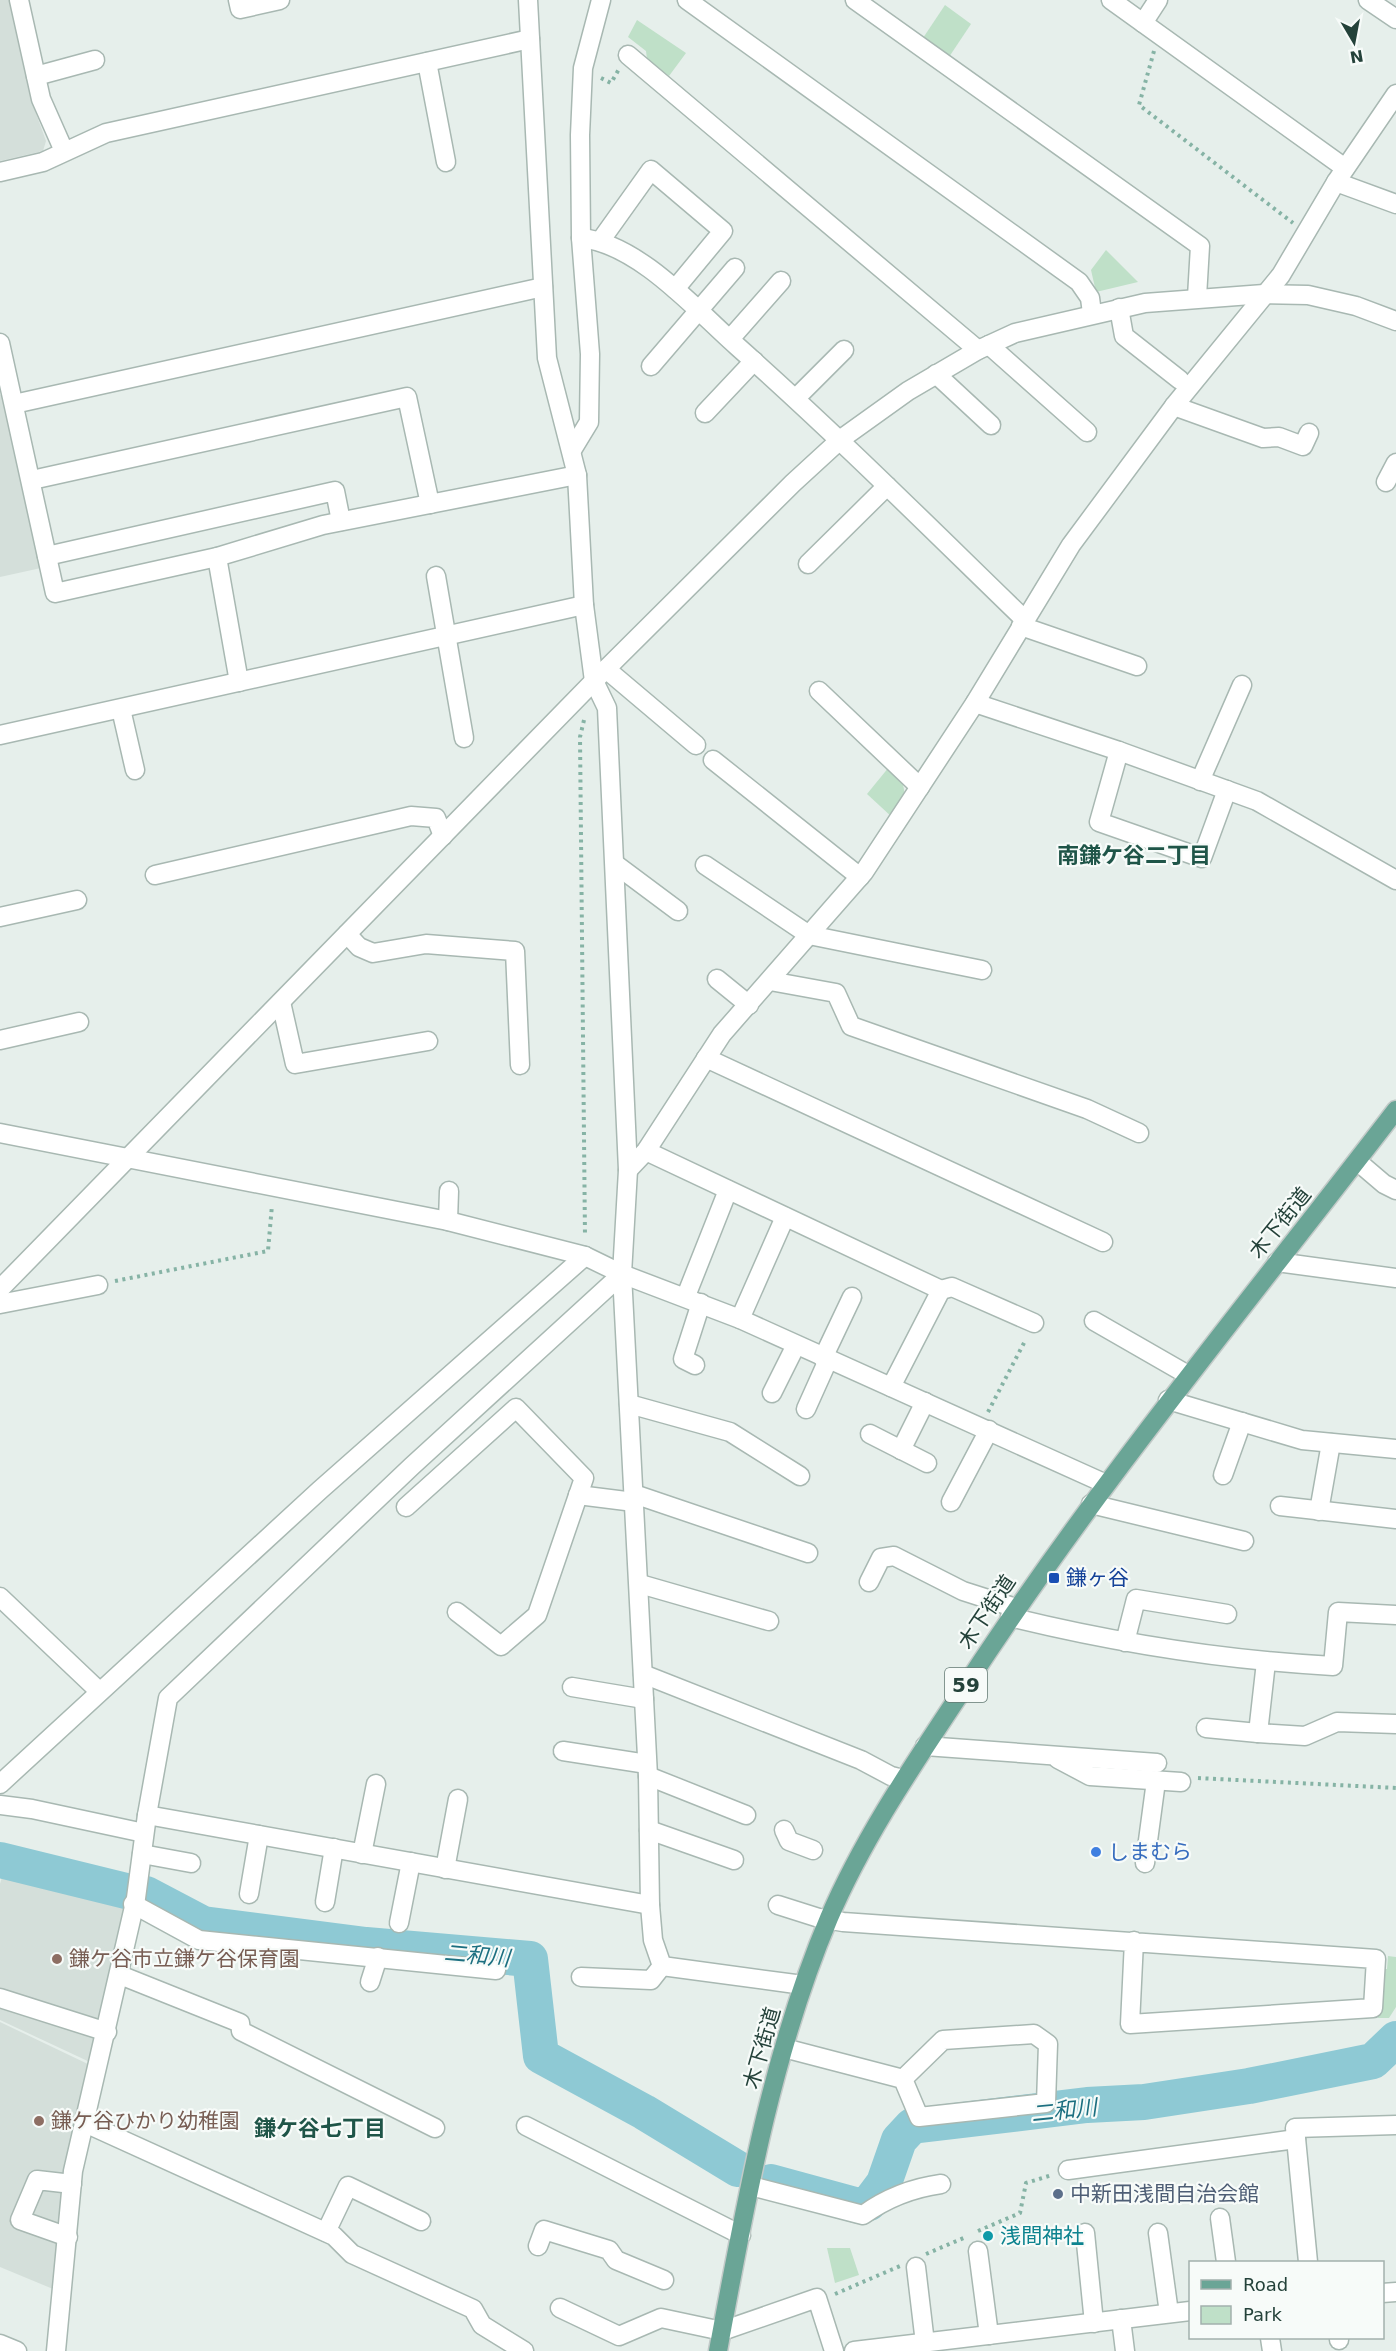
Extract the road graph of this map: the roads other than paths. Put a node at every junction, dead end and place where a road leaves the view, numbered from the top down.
1 (19, 0) edge
2 (238, 0) edge
3 (280, 0) edge
4 (528, 0) edge
5 (601, 0) edge
6 (687, 0) edge
7 (855, 0) edge
8 (1111, 0) edge
9 (1158, 0) edge
10 (1368, 0) edge
11 (1396, 19) edge
12 (1143, 23) junction
13 (530, 39) junction
14 (628, 55) road end
15 (95, 60) dead end
16 (427, 62) junction
17 (36, 76) junction
18 (1396, 93) edge
19 (64, 151) junction
20 (446, 162) dead end
21 (0, 172) edge
22 (1340, 175) junction
23 (1396, 204) edge
24 (581, 238) junction
25 (601, 240) junction
26 (735, 268) dead end
27 (781, 281) dead end
28 (543, 287) junction
29 (675, 289) junction
30 (1264, 294) junction
31 (1197, 297) junction
32 (1119, 308) junction
33 (698, 310) junction
34 (1092, 313) junction
35 (1396, 321) edge
36 (730, 339) junction
37 (0, 343) edge
38 (984, 347) junction
39 (844, 350) dead end
40 (754, 361) junction
41 (651, 366) dead end
42 (936, 374) junction
43 (1180, 380) dead end
44 (796, 398) junction
45 (14, 404) junction
46 (1174, 406) junction
47 (705, 413) dead end
48 (991, 425) dead end
49 (1087, 432) dead end
50 (1309, 433) dead end
51 (841, 439) junction
52 (572, 450) junction
53 (1396, 463) edge
54 (577, 475) junction
55 (32, 480) junction
56 (1386, 482) dead end
57 (887, 486) junction
58 (430, 504) junction
59 (341, 521) junction
60 (47, 556) junction
61 (217, 557) junction
62 (808, 564) dead end
63 (436, 576) dead end
64 (584, 605) junction
65 (1023, 623) junction
66 (447, 634) junction
67 (1137, 666) dead end
68 (600, 675) junction
69 (239, 682) junction
70 (1242, 685) dead end
71 (819, 691) dead end
72 (975, 703) junction
73 (121, 709) junction
74 (0, 735) edge
75 (464, 738) dead end
76 (696, 745) dead end
77 (1119, 751) junction
78 (712, 760) dead end
79 (135, 770) dead end
80 (1200, 781) junction
81 (920, 788) junction
82 (1227, 790) junction
83 (443, 836) junction
84 (615, 864) junction
85 (705, 865) dead end
86 (155, 875) dead end
87 (860, 877) junction
88 (1396, 880) edge
89 (76, 900) dead end
90 (678, 911) dead end
91 (0, 917) edge
92 (347, 934) junction
93 (809, 935) junction
94 (982, 970) dead end
95 (717, 979) dead end
96 (770, 981) junction
97 (281, 1002) junction
98 (749, 1005) junction
99 (79, 1022) dead end
100 (0, 1040) edge
101 (428, 1041) dead end
102 (706, 1058) junction
103 (520, 1065) dead end
104 (1396, 1110) edge
105 (0, 1133) edge
106 (1139, 1133) dead end
107 (646, 1151) junction
108 (128, 1159) junction
109 (1356, 1161) junction
110 (628, 1170) junction
111 (729, 1190) junction
112 (1396, 1190) edge
113 (449, 1191) dead end
114 (785, 1217) junction
115 (448, 1221) junction
116 (1103, 1242) dead end
117 (585, 1256) junction
118 (1277, 1262) junction
119 (622, 1274) junction
120 (1396, 1278) edge
121 (98, 1285) road end
122 (0, 1289) edge
123 (941, 1290) junction
124 (852, 1297) dead end
125 (694, 1300) junction
126 (0, 1304) edge
127 (740, 1319) junction
128 (1094, 1321) dead end
129 (1034, 1323) road end
130 (796, 1345) junction
131 (826, 1359) junction
132 (695, 1365) dead end
133 (1188, 1375) junction
134 (891, 1387) junction
135 (772, 1393) dead end
136 (1168, 1400) junction
137 (925, 1402) junction
138 (629, 1404) junction
139 (806, 1409) dead end
140 (1242, 1422) junction
141 (985, 1428) junction
142 (870, 1434) dead end
143 (1331, 1443) junction
144 (1396, 1449) edge
145 (901, 1450) junction
146 (927, 1463) dead end
147 (1223, 1475) dead end
148 (800, 1476) dead end
149 (1106, 1484) junction
150 (578, 1495) junction
151 (634, 1498) junction
152 (951, 1502) dead end
153 (1091, 1504) junction
154 (1280, 1506) dead end
155 (406, 1507) dead end
156 (1319, 1511) junction
157 (1396, 1519) edge
158 (1244, 1541) dead end
159 (808, 1553) dead end
160 (869, 1582) dead end
161 (640, 1584) junction
162 (0, 1597) edge
163 (457, 1611) dead end
164 (1013, 1612) junction
165 (1227, 1614) dead end
166 (1396, 1615) edge
167 (769, 1621) dead end
168 (1125, 1642) junction
169 (1266, 1662) junction
170 (643, 1674) junction
171 (572, 1687) dead end
172 (99, 1691) junction
173 (644, 1699) junction
174 (1396, 1724) edge
175 (1206, 1728) dead end
176 (1258, 1733) junction
177 (925, 1746) junction
178 (563, 1751) dead end
179 (647, 1770) junction
180 (1157, 1772) junction
181 (903, 1779) junction
182 (1181, 1782) road end
183 (0, 1784) edge
184 (376, 1784) dead end
185 (458, 1799) dead end
186 (0, 1805) edge
187 (147, 1815) junction
188 (746, 1815) dead end
189 (649, 1830) junction
190 (784, 1830) dead end
191 (144, 1833) junction
192 (259, 1835) junction
193 (334, 1848) junction
194 (813, 1850) dead end
195 (142, 1854) junction
196 (362, 1854) junction
197 (734, 1860) dead end
198 (411, 1862) junction
199 (191, 1863) dead end
200 (1145, 1863) dead end
201 (445, 1869) junction
202 (249, 1894) dead end
203 (136, 1896) junction
204 (325, 1902) dead end
205 (650, 1905) junction
206 (778, 1905) dead end
207 (828, 1921) junction
208 (399, 1923) dead end
209 (1134, 1941) junction
210 (378, 1958) junction
211 (662, 1966) junction
212 (496, 1970) dead end
213 (120, 1975) junction
214 (581, 1977) dead end
215 (370, 1982) dead end
216 (803, 1986) junction
217 (0, 1998) edge
218 (106, 2032) junction
219 (784, 2048) junction
220 (903, 2079) junction
221 (85, 2123) junction
222 (1396, 2125) edge
223 (526, 2126) dead end
224 (435, 2128) dead end
225 (1296, 2139) junction
226 (1068, 2170) road end
227 (72, 2184) junction
228 (941, 2184) dead end
229 (751, 2186) junction
230 (1220, 2218) dead end
231 (421, 2221) dead end
232 (326, 2232) junction
233 (1085, 2233) dead end
234 (1158, 2233) dead end
235 (741, 2235) junction
236 (68, 2237) junction
237 (538, 2246) dead end
238 (978, 2252) dead end
239 (1226, 2261) edge
240 (1308, 2261) edge
241 (912, 2263) road end
242 (664, 2280) dead end
243 (560, 2308) dead end
244 (1189, 2311) edge
245 (1169, 2313) junction
246 (1121, 2319) junction
247 (1094, 2323) junction
248 (722, 2331) junction
249 (986, 2341) edge
250 (0, 2344) edge
251 (916, 2346) edge
252 (17, 2351) edge
253 (56, 2351) edge
254 (524, 2351) edge
255 (718, 2351) edge
256 (834, 2351) edge
257 (854, 2351) edge
258 (1125, 2351) edge

1 - 17 street
2 - 3 street
4 - 13 street
5 - 24 street
6 - 34 street
7 - 31 street
8 - 12 street
9 - 12 street
10 - 11 street
12 - 22 street
13 - 16 street
13 - 28 street
14 - 38 street
15 - 17 street
16 - 19 street
16 - 20 street
17 - 19 street
18 - 22 street
19 - 21 street
22 - 23 street
22 - 30 street
24 - 25 street
24 - 52 street
25 - 29 street
25 - 29 street
26 - 33 street
27 - 36 street
28 - 45 street
28 - 52 street
29 - 33 street
30 - 31 street
30 - 35 street
30 - 46 street
31 - 32 street
32 - 34 street
32 - 43 street
33 - 36 street
33 - 41 street
34 - 38 street
36 - 40 street
37 - 45 street
38 - 42 street
38 - 49 street
39 - 44 street
40 - 44 street
40 - 47 street
42 - 48 street
42 - 51 street
44 - 51 street
45 - 55 street
46 - 50 street
46 - 65 street
51 - 57 street
51 - 68 street
52 - 54 street
53 - 56 street
54 - 58 street
54 - 64 street
55 - 58 street
55 - 60 street
57 - 62 street
57 - 65 street
58 - 59 street
59 - 60 street
59 - 61 street
60 - 61 street
61 - 69 street
63 - 66 street
64 - 66 street
64 - 68 street
65 - 67 street
65 - 72 street
66 - 69 street
66 - 75 street
68 - 76 street
68 - 83 street
68 - 84 street
69 - 73 street
70 - 80 street
71 - 81 street
72 - 77 street
72 - 81 street
73 - 74 street
73 - 79 street
77 - 80 street
77 - 82 street
78 - 87 street
80 - 82 street
81 - 87 street
82 - 88 street
83 - 86 street
83 - 92 street
84 - 90 street
84 - 110 street
85 - 93 street
87 - 93 street
89 - 91 street
92 - 97 street
92 - 103 street
93 - 94 street
93 - 96 street
95 - 98 street
96 - 98 street
96 - 106 street
97 - 101 street
97 - 108 street
98 - 102 street
99 - 100 street
102 - 107 street
102 - 116 street
104 - 109 main road, 木下街道 / 59
105 - 108 street
107 - 110 street
107 - 111 street
108 - 115 street
108 - 122 street
109 - 112 street
109 - 118 main road, 木下街道 / 59
110 - 119 street
111 - 114 street
111 - 125 street
113 - 115 street
114 - 123 street
114 - 127 street
115 - 117 street
117 - 119 street
117 - 172 street
118 - 120 street
118 - 133 main road, 木下街道 / 59
119 - 125 street
119 - 138 street
119 - 187 street
121 - 126 street
123 - 129 street
123 - 134 street
124 - 131 street
125 - 127 street
125 - 132 street
127 - 130 street
128 - 133 street
130 - 131 street
130 - 135 street
131 - 134 street
131 - 139 street
133 - 136 main road, 木下街道 / 59
134 - 137 street
136 - 140 street
136 - 149 main road, 木下街道 / 59
137 - 141 street
137 - 145 street
138 - 148 street
138 - 151 street
140 - 143 street
140 - 147 street
141 - 149 street
141 - 152 street
142 - 145 street
143 - 144 street
143 - 156 street
145 - 146 street
149 - 153 main road, 木下街道 / 59
150 - 151 street
150 - 155 street
150 - 163 street
151 - 159 street
151 - 161 street
153 - 158 street
153 - 164 main road, 木下街道 / 59
154 - 156 street
156 - 157 street
160 - 164 street
161 - 167 street
161 - 170 street
162 - 172 street
164 - 168 street
164 - 177 main road, 木下街道 / 59
165 - 168 street
166 - 169 street
168 - 169 street
169 - 176 street
170 - 173 street
170 - 181 street
171 - 173 street
172 - 183 street
173 - 179 street
174 - 176 street
175 - 176 street
177 - 180 street
177 - 181 main road, 木下街道 / 59
178 - 179 street
179 - 188 street
179 - 189 street
180 - 182 street
180 - 200 street
181 - 207 main road, 木下街道 / 59
184 - 196 street
185 - 201 street
186 - 191 street
187 - 191 street
187 - 192 street
189 - 197 street
189 - 205 street
190 - 194 street
191 - 195 street
192 - 193 street
192 - 202 street
193 - 196 street
193 - 204 street
195 - 199 street
195 - 203 street
196 - 198 street
198 - 201 street
198 - 208 street
201 - 205 street
203 - 210 street
203 - 213 street
205 - 211 street
206 - 207 street
207 - 209 street
207 - 216 main road, 木下街道 / 59
209 - 209 street
210 - 212 street
210 - 215 street
211 - 214 street
211 - 216 street
213 - 218 street
213 - 224 street
216 - 219 main road, 木下街道 / 59
217 - 218 street
218 - 221 street
219 - 220 street
219 - 229 main road, 木下街道 / 59
220 - 220 street
221 - 227 street
221 - 232 street
222 - 225 street
223 - 235 street
225 - 226 street
225 - 240 street
227 - 236 street
227 - 236 street
228 - 229 street
229 - 235 main road, 木下街道 / 59
230 - 239 street
231 - 232 street
232 - 254 street
233 - 247 street
234 - 245 street
235 - 248 main road, 木下街道 / 59
236 - 253 street
237 - 242 street
238 - 249 street
241 - 251 street
243 - 248 street
244 - 245 street
245 - 246 street
246 - 247 street
246 - 258 street
247 - 249 street
248 - 255 main road, 木下街道 / 59
248 - 256 street
249 - 251 street
250 - 252 street
251 - 257 street

